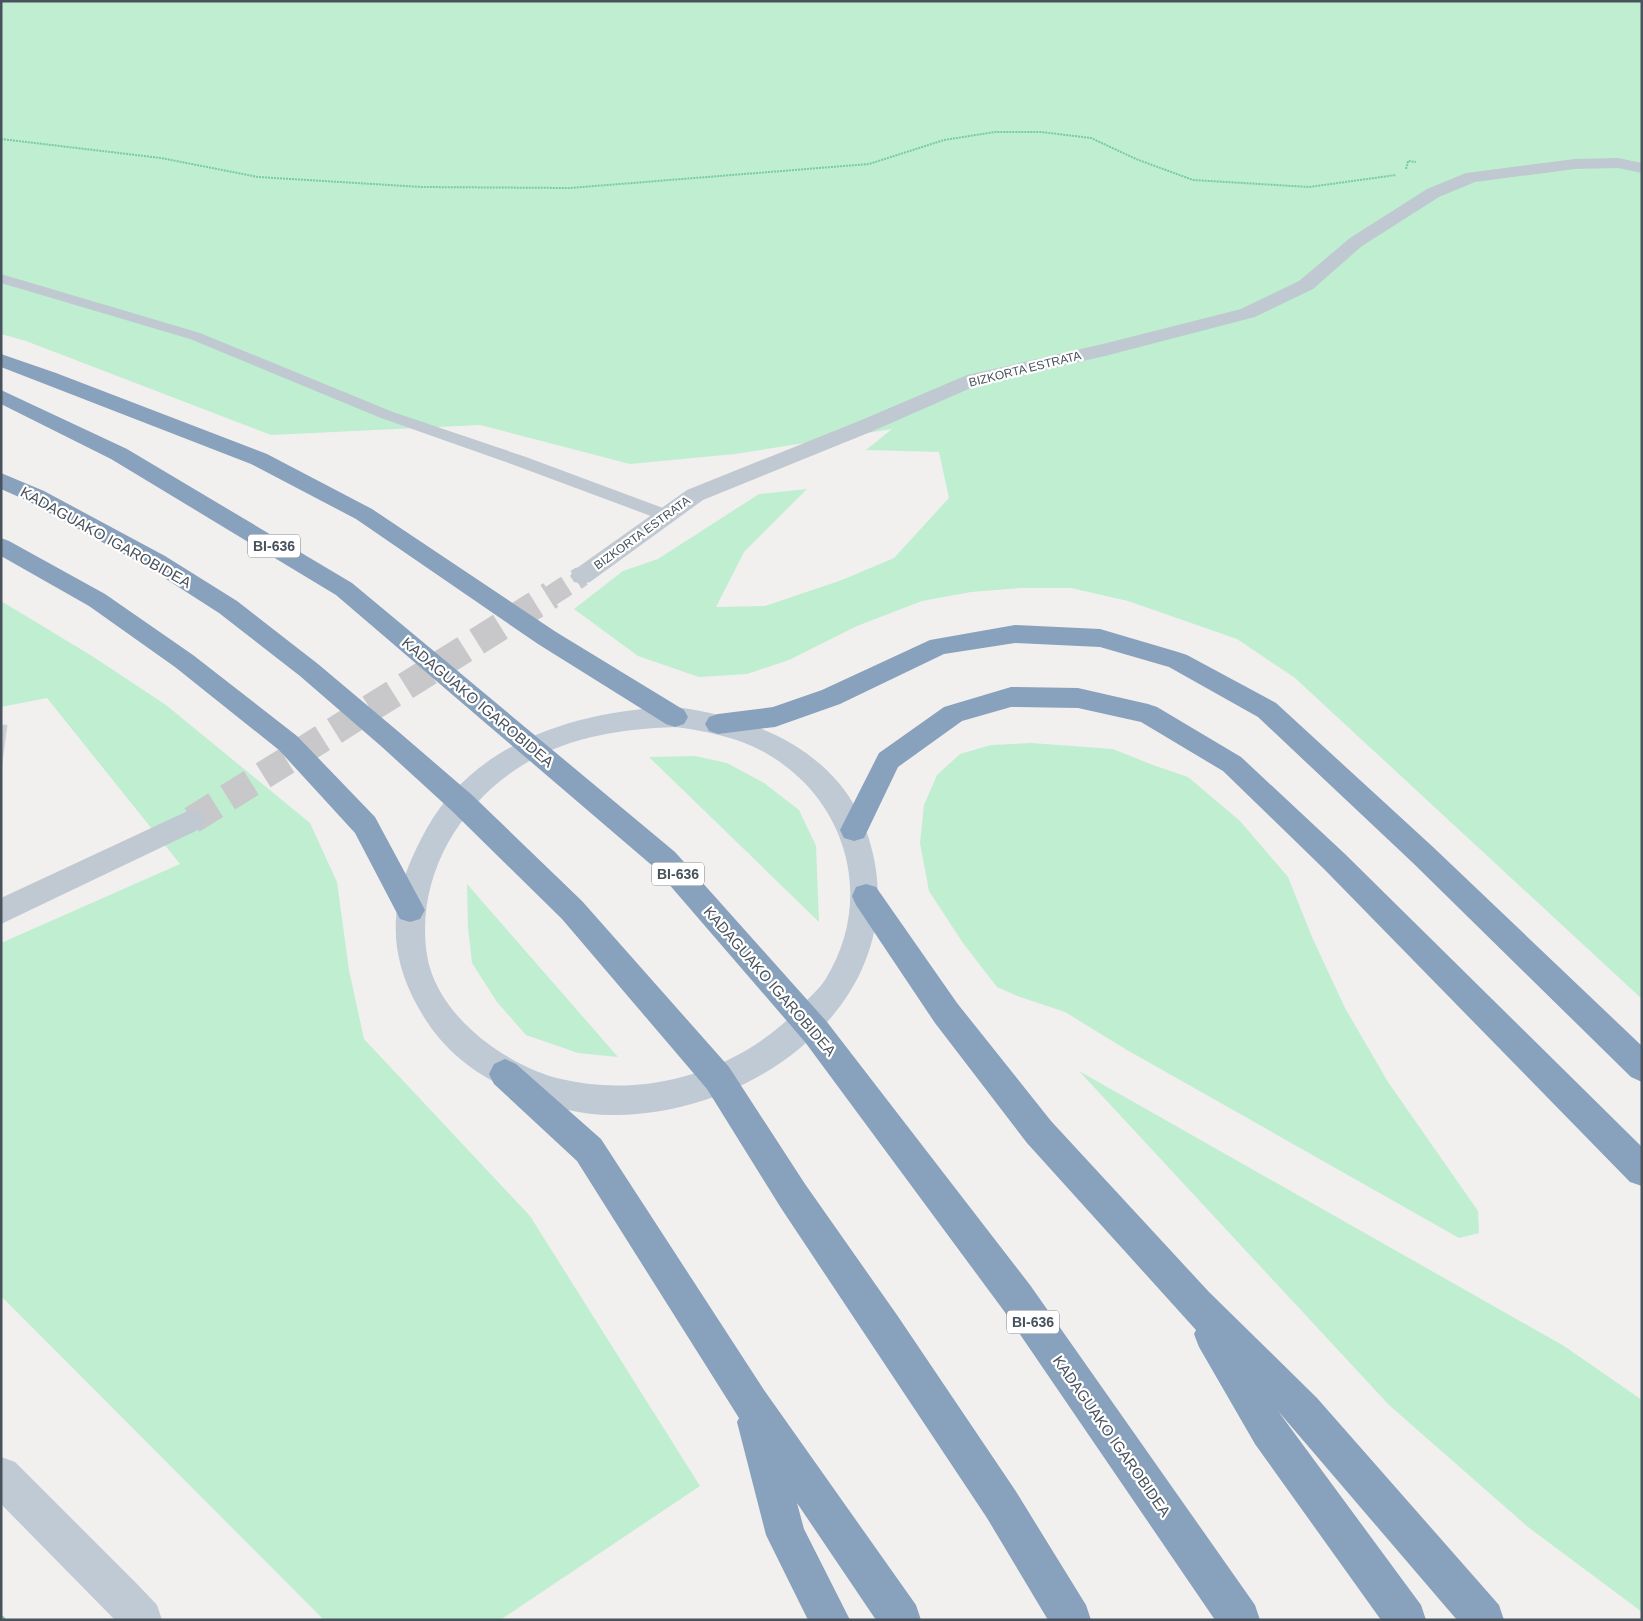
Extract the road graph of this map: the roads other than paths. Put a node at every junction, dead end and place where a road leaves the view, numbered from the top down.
1 (1642, 168) edge
2 (1, 278) edge
3 (1, 360) edge
4 (1, 396) edge
5 (1, 480) edge
6 (665, 515) junction
7 (1, 546) edge
8 (582, 576) tunnel mouth
9 (675, 717) junction
10 (718, 724) junction
11 (192, 820) tunnel mouth
12 (854, 830) junction
13 (866, 896) junction
14 (410, 910) junction
15 (1, 912) edge
16 (1642, 1067) edge
17 (506, 1074) junction
18 (1642, 1170) edge
19 (1196, 1305) junction
20 (751, 1403) junction
21 (1, 1476) edge
22 (142, 1620) edge
23 (830, 1620) edge
24 (901, 1620) edge
25 (1071, 1620) edge
26 (1240, 1620) edge
27 (1406, 1620) edge
28 (1484, 1620) edge

1 - 6 street, BIZKORTA ESTRATA
2 - 6 lane
3 - 9 highway
4 - 26 highway, KADAGUAKO IGAROBIDEA / BI-636
5 - 25 highway, KADAGUAKO IGAROBIDEA
6 - 8 street, BIZKORTA ESTRATA
7 - 14 highway
9 - 10 street
9 - 14 street
10 - 12 street
10 - 16 highway
11 - 15 street
12 - 13 street
12 - 18 highway
13 - 17 street
13 - 19 highway
14 - 17 street
17 - 20 highway
19 - 27 highway
19 - 28 highway
20 - 23 highway
20 - 24 highway
21 - 22 street

